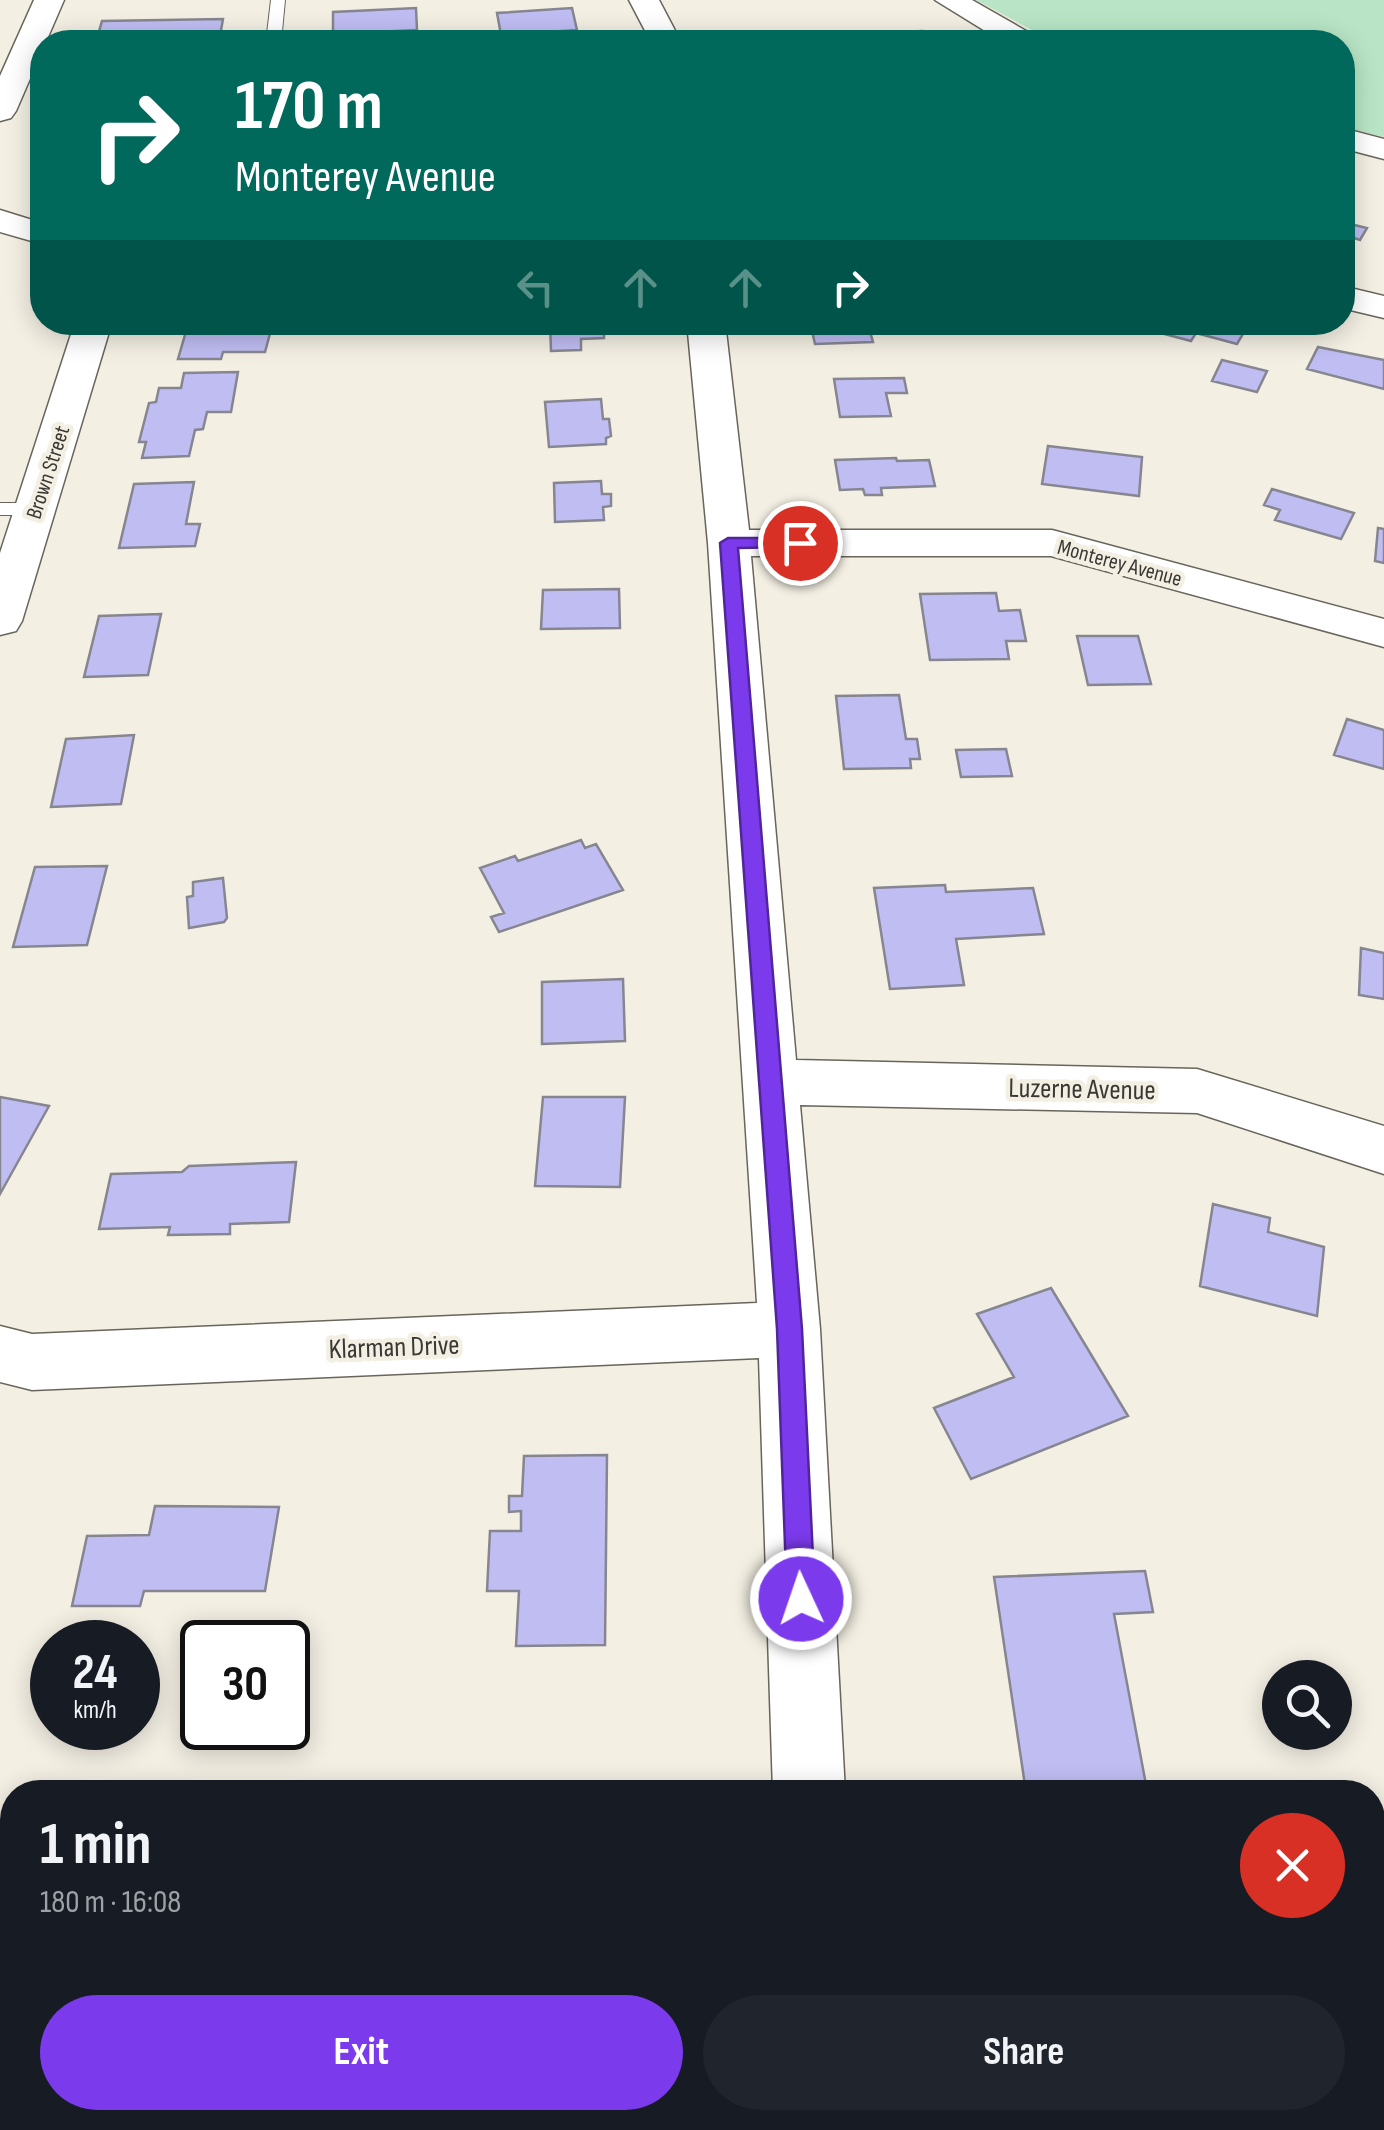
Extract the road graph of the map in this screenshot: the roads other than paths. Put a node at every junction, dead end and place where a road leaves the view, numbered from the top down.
1 (49, 0) edge
2 (278, 0) edge
3 (644, 0) edge
4 (950, 0) edge
5 (36, 30) edge
6 (275, 30) edge
7 (660, 30) edge
8 (996, 30) edge
9 (30, 43) edge
10 (0, 111) edge
11 (1355, 141) edge
12 (1384, 149) edge
13 (0, 220) edge
14 (30, 230) edge
15 (1355, 300) edge
16 (1384, 307) edge
17 (89, 335) edge
18 (707, 335) edge
19 (18, 509) edge
20 (728, 543) junction
21 (0, 621) edge
22 (1384, 634) edge
23 (771, 1082) junction
24 (1384, 1150) edge
25 (789, 1329) junction
26 (0, 1354) edge
27 (808, 1780) edge

1 - 5 street
2 - 6 lane
3 - 7 street
4 - 8 street
9 - 10 street
11 - 12 street
13 - 14 street
15 - 16 street
17 - 19 street, Brown Street
18 - 20 street
19 - 21 street, Brown Street
20 - 22 street, Monterey Avenue
20 - 23 street
23 - 24 street, Luzerne Avenue
23 - 25 street
25 - 26 street, Klarman Drive
25 - 27 street

